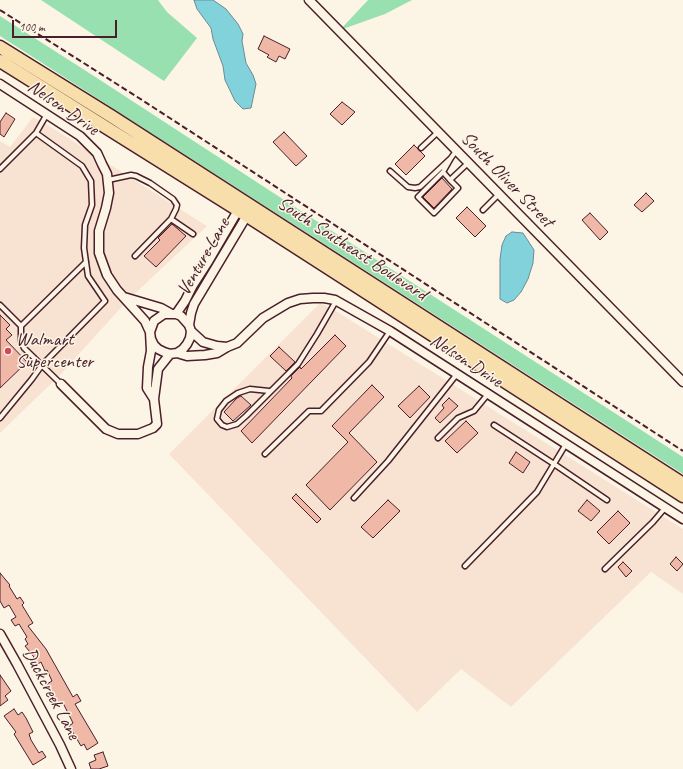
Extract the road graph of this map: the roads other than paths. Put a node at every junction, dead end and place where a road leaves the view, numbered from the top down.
1 (309, 0) edge
2 (0, 47) edge
3 (0, 61) edge
4 (0, 84) edge
5 (47, 114) junction
6 (438, 131) junction
7 (36, 133) junction
8 (421, 148) dead end
9 (457, 150) junction
10 (450, 158) junction
11 (468, 162) junction
12 (0, 169) edge
13 (390, 171) dead end
14 (443, 172) junction
15 (108, 180) junction
16 (450, 180) junction
17 (499, 194) junction
18 (245, 208) junction
19 (483, 210) dead end
20 (171, 219) junction
21 (194, 234) dead end
22 (135, 256) dead end
23 (86, 262) junction
24 (124, 297) junction
25 (336, 301) junction
26 (0, 305) edge
27 (173, 313) junction
28 (21, 326) junction
29 (190, 328) junction
30 (390, 331) junction
31 (150, 332) junction
32 (227, 347) junction
33 (173, 353) junction
34 (42, 365) junction
35 (457, 374) junction
36 (683, 382) edge
37 (61, 384) joint
38 (269, 392) junction
39 (488, 394) junction
40 (154, 399) junction
41 (0, 418) edge
42 (494, 425) dead end
43 (438, 438) dead end
44 (566, 444) junction
45 (265, 454) dead end
46 (554, 464) junction
47 (683, 484) edge
48 (683, 496) edge
49 (354, 498) dead end
50 (607, 500) dead end
51 (665, 507) junction
52 (683, 519) edge
53 (465, 566) dead end
54 (605, 569) dead end
55 (0, 634) edge
56 (71, 769) edge

1 - 6 street, South Oliver Street
2 - 18 main road, South Southeast Boulevard
3 - 18 main road, South Southeast Boulevard
4 - 5 street, Nelson Drive
5 - 7 lane
5 - 15 street, Nelson Drive
6 - 8 lane
6 - 9 street, South Oliver Street
7 - 12 lane
7 - 23 lane
9 - 10 lane
9 - 11 street, South Oliver Street
10 - 13 lane
10 - 14 lane
11 - 16 lane
11 - 17 street, South Oliver Street
14 - 16 lane
14 - 16 lane
15 - 20 lane
15 - 24 street, Nelson Drive
17 - 19 lane
17 - 36 street, South Oliver Street
18 - 27 street, Venture Lane
18 - 29 street, Venture Lane
18 - 47 main road, South Southeast Boulevard
18 - 48 main road, South Southeast Boulevard
20 - 21 lane
20 - 22 lane
23 - 28 lane
23 - 34 lane
24 - 27 street
24 - 31 street, Nelson Drive
25 - 30 street, Nelson Drive
25 - 32 street, Nelson Drive
25 - 38 lane
26 - 28 lane
27 - 29 street
27 - 31 street
28 - 34 lane
29 - 32 street
29 - 33 street
30 - 35 street, Nelson Drive
30 - 45 lane
31 - 33 street
31 - 40 street
32 - 33 street, Nelson Drive
33 - 40 street
34 - 37 lane
34 - 41 lane
35 - 39 street, Nelson Drive
35 - 49 lane
37 - 40 street
38 - 38 lane
39 - 43 lane
39 - 44 street, Nelson Drive
42 - 46 lane
44 - 46 lane
44 - 51 street, Nelson Drive
46 - 50 lane
46 - 53 lane
51 - 52 street, Nelson Drive
51 - 54 lane
55 - 56 street, Duckcreek Lane

